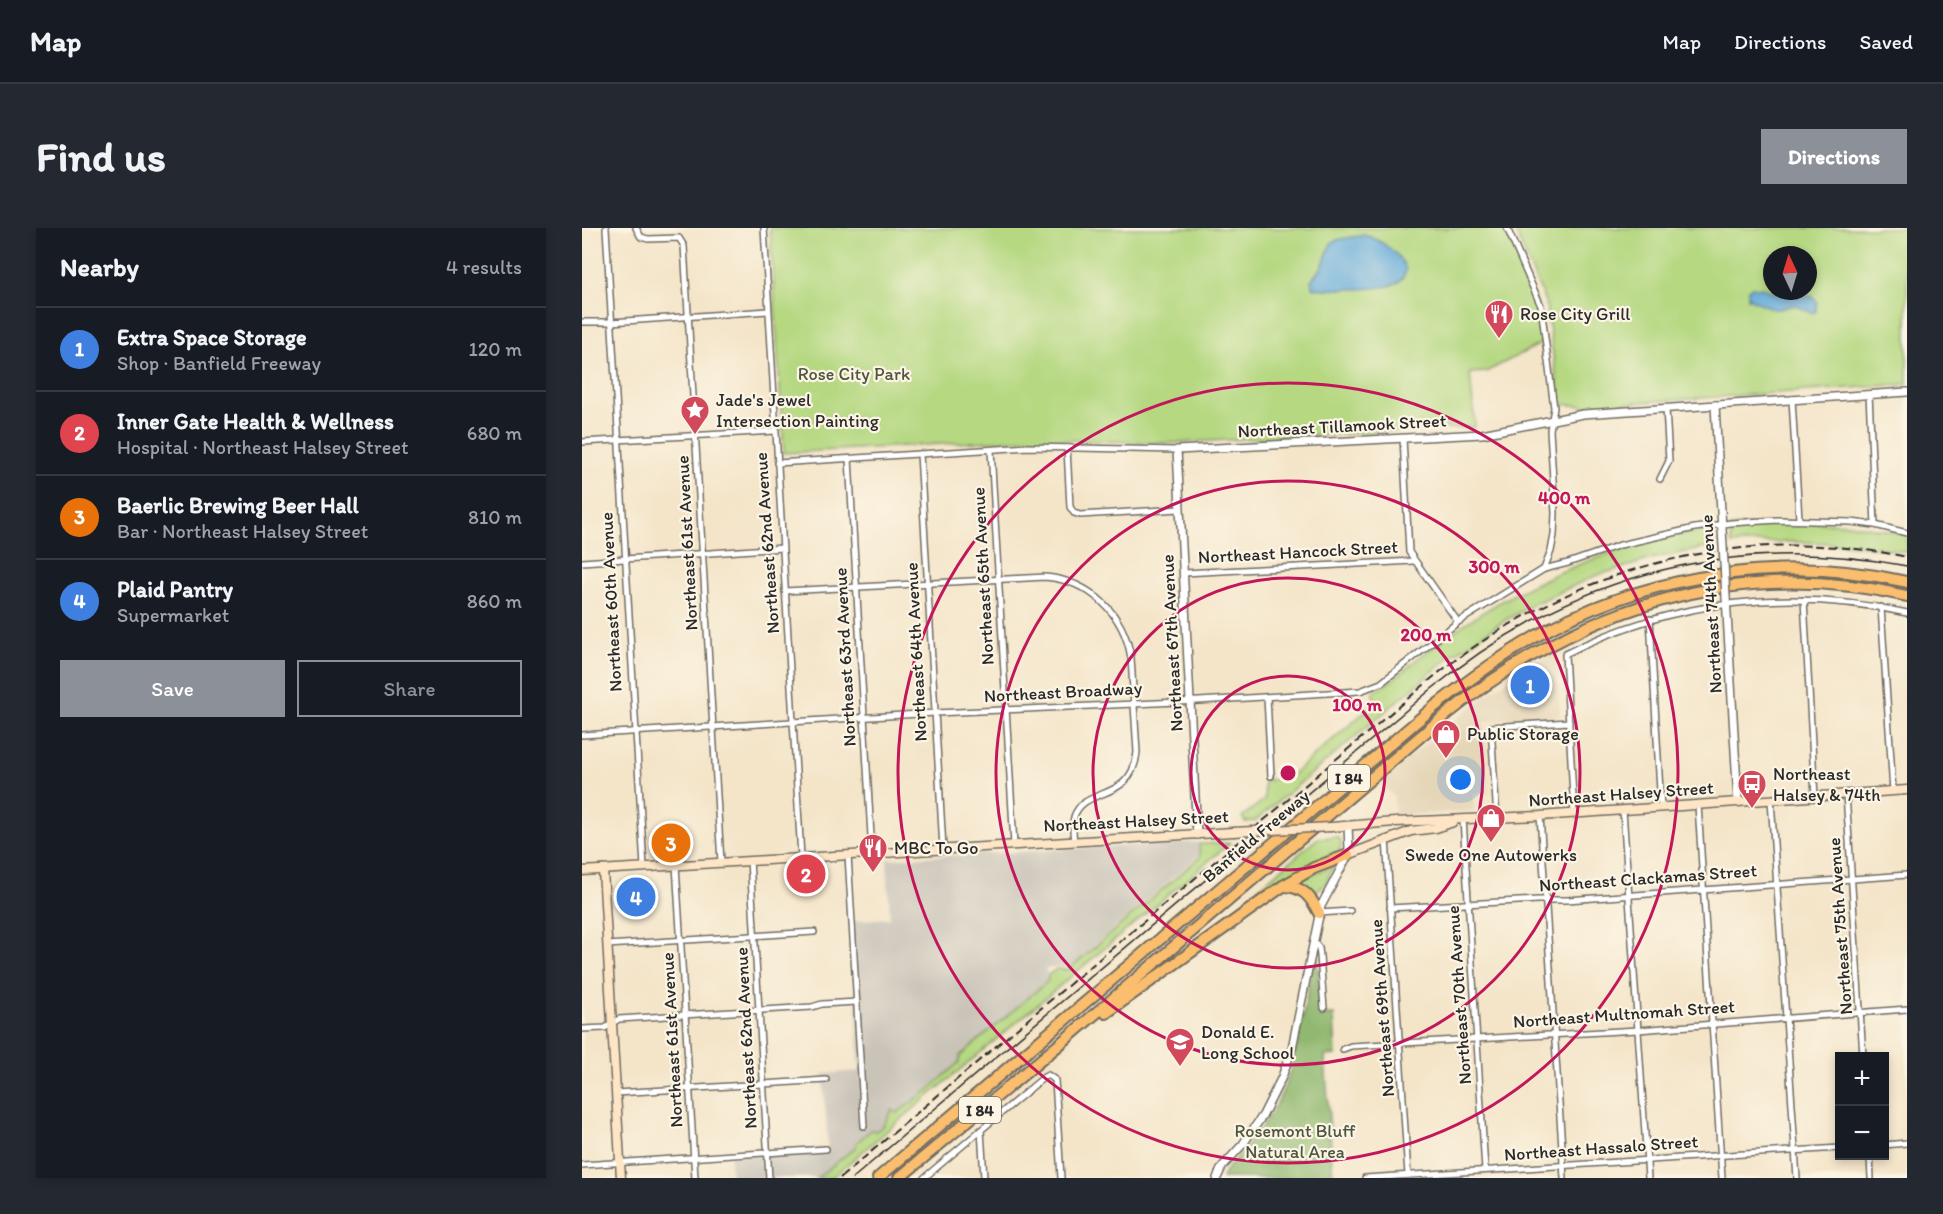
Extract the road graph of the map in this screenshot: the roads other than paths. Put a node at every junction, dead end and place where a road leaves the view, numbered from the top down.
1 (606, 228) edge
2 (636, 228) edge
3 (764, 228) edge
4 (1507, 228) edge
5 (768, 311) junction
6 (689, 317) junction
7 (582, 322) edge
8 (611, 322) junction
9 (1907, 392) edge
10 (1869, 394) junction
11 (1792, 399) junction
12 (1715, 405) junction
13 (1666, 408) junction
14 (1552, 419) junction
15 (775, 430) junction
16 (695, 435) junction
17 (1403, 438) junction
18 (618, 441) junction
19 (582, 442) edge
20 (1067, 448) junction
21 (991, 450) junction
22 (1177, 450) junction
23 (920, 454) junction
24 (849, 459) junction
25 (777, 463) junction
26 (1660, 479) dead end
27 (1180, 509) junction
28 (1799, 519) junction
29 (1875, 525) junction
30 (1721, 527) junction
31 (1907, 532) edge
32 (782, 548) junction
33 (702, 554) junction
34 (626, 558) junction
35 (1414, 561) junction
36 (582, 562) edge
37 (1544, 569) junction
38 (1184, 573) junction
39 (998, 579) junction
40 (1907, 582) edge
41 (927, 583) junction
42 (856, 587) junction
43 (785, 591) junction
44 (1907, 597) edge
45 (1726, 600) junction
46 (1804, 600) junction
47 (1881, 607) junction
48 (1907, 613) edge
49 (1650, 619) junction
50 (1458, 622) junction
51 (1267, 698) junction
52 (1190, 702) junction
53 (1134, 704) junction
54 (1006, 710) junction
55 (935, 713) junction
56 (864, 717) junction
57 (792, 721) junction
58 (1569, 722) junction
59 (713, 727) junction
60 (635, 732) junction
61 (582, 735) edge
62 (1271, 776) dead end
63 (1907, 790) edge
64 (1893, 791) junction
65 (1846, 794) junction
66 (1815, 797) junction
67 (1771, 800) junction
68 (1738, 802) junction
69 (1698, 805) junction
70 (1661, 808) junction
71 (1623, 810) junction
72 (1574, 814) junction
73 (1540, 816) junction
74 (1497, 818) junction
75 (1463, 819) junction
76 (1347, 826) junction
77 (1197, 835) junction
78 (1386, 840) junction
79 (1074, 842) junction
80 (1014, 845) junction
81 (943, 848) junction
82 (872, 853) junction
83 (848, 854) junction
84 (1348, 855) junction
85 (801, 857) junction
86 (750, 860) junction
87 (721, 862) junction
88 (676, 864) junction
89 (644, 867) junction
90 (603, 870) junction
91 (582, 871) edge
92 (1907, 875) edge
93 (1851, 879) junction
94 (1777, 885) junction
95 (1283, 886) junction
96 (1703, 891) junction
97 (1629, 896) junction
98 (1546, 900) junction
99 (1468, 904) junction
100 (1390, 908) junction
101 (1350, 911) dead end
102 (1319, 913) junction
103 (814, 932) dead end
104 (755, 936) junction
105 (681, 940) junction
106 (1314, 942) junction
107 (607, 945) junction
108 (857, 1002) junction
109 (1324, 1008) dead end
110 (1907, 1009) edge
111 (759, 1010) junction
112 (1860, 1012) junction
113 (685, 1014) junction
114 (1786, 1018) junction
115 (612, 1023) junction
116 (1712, 1024) junction
117 (582, 1029) edge
118 (1638, 1029) junction
119 (1555, 1034) junction
120 (1476, 1038) junction
121 (1061, 1043) junction
122 (1399, 1043) junction
123 (1343, 1049) dead end
124 (1863, 1052) edge
125 (826, 1080) dead end
126 (764, 1084) junction
127 (689, 1088) junction
128 (616, 1093) junction
129 (864, 1126) dead end
130 (981, 1130) junction
131 (1907, 1143) edge
132 (1889, 1145) edge
133 (1835, 1148) edge
134 (826, 1149) dead end
135 (1795, 1150) junction
136 (768, 1153) junction
137 (1721, 1155) junction
138 (693, 1158) junction
139 (1647, 1160) junction
140 (1870, 1160) edge
141 (620, 1162) junction
142 (582, 1165) edge
143 (1563, 1166) junction
144 (1485, 1170) junction
145 (1408, 1175) junction
146 (1444, 1175) edge
147 (621, 1178) edge
148 (695, 1178) edge
149 (769, 1178) edge
150 (878, 1178) edge
151 (899, 1178) edge
152 (924, 1178) edge
153 (984, 1178) edge
154 (1060, 1178) edge
155 (1217, 1178) edge
156 (1365, 1178) edge
157 (1370, 1178) edge
158 (1564, 1178) edge
159 (1648, 1178) edge
160 (1722, 1178) edge
161 (1797, 1178) edge
162 (1871, 1178) edge

1 - 8 street, Northeast 60th Avenue
2 - 6 street, Northeast 61st Avenue
3 - 5 street, Northeast 62nd Avenue
4 - 14 street
5 - 6 street
5 - 15 street, Northeast 62nd Avenue
6 - 8 street
6 - 16 street, Northeast 61st Avenue
7 - 8 street
8 - 18 street, Northeast 60th Avenue
9 - 10 street, Northeast Tillamook Street
10 - 11 street, Northeast Tillamook Street
10 - 29 street
11 - 12 street, Northeast Tillamook Street
11 - 28 street
12 - 13 street, Northeast Tillamook Street
12 - 30 street, Northeast 74th Avenue
13 - 14 street, Northeast Tillamook Street
13 - 26 street
14 - 17 street, Northeast Tillamook Street
14 - 37 street
15 - 16 street
15 - 25 street, Northeast 62nd Avenue
16 - 18 street
16 - 33 street, Northeast 61st Avenue
17 - 22 street, Northeast Tillamook Street
17 - 35 street
18 - 19 street
18 - 34 street, Northeast 60th Avenue
20 - 21 street, Northeast Tillamook Street
20 - 22 street, Northeast Tillamook Street
20 - 27 street
21 - 23 street, Northeast Tillamook Street
21 - 39 street, Northeast 65th Avenue
22 - 27 street, Northeast 67th Avenue
23 - 24 street, Northeast Tillamook Street
23 - 41 street, Northeast 64th Avenue
24 - 25 street, Northeast Tillamook Street
24 - 42 street, Northeast 63rd Avenue
25 - 32 street, Northeast 62nd Avenue
27 - 38 street, Northeast 67th Avenue
28 - 29 street, Northeast Broadway
28 - 30 street, Northeast Broadway
29 - 31 street, Northeast Broadway
30 - 37 street, Northeast Broadway
30 - 45 street, Northeast 74th Avenue, bridge
32 - 33 street
32 - 43 street, Northeast 62nd Avenue
33 - 34 street
33 - 59 street, Northeast 61st Avenue
34 - 36 street
34 - 60 street, Northeast 60th Avenue
35 - 38 street, Northeast Hancock Street
35 - 50 street
37 - 50 street, Northeast Broadway
38 - 52 street, Northeast 67th Avenue
39 - 41 street
39 - 53 street
39 - 54 street, Northeast 65th Avenue
40 - 150 highway, Banfield Freeway / I 84
41 - 42 street
41 - 55 street, Northeast 64th Avenue
42 - 43 street
42 - 56 street, Northeast 63rd Avenue
43 - 57 street, Northeast 62nd Avenue
44 - 121 highway, Banfield Freeway / I 84
45 - 46 street
45 - 49 street
45 - 68 street, Northeast 74th Avenue
46 - 47 street
46 - 66 street
47 - 48 street
47 - 64 street
49 - 58 street
49 - 70 street
50 - 51 street, Northeast Broadway
51 - 52 street, Northeast Broadway
51 - 62 street
52 - 53 street, Northeast Broadway
52 - 77 street, Northeast 67th Avenue
53 - 54 street, Northeast Broadway
53 - 79 street
54 - 55 street, Northeast Broadway
54 - 80 street, Northeast 65th Avenue
55 - 56 street, Northeast Broadway
55 - 81 street, Northeast 64th Avenue
56 - 57 street, Northeast Broadway
56 - 82 street, Northeast 63rd Avenue
57 - 59 street, Northeast Broadway
57 - 85 street, Northeast 62nd Avenue
58 - 72 street
58 - 74 street
59 - 60 street, Northeast Broadway
59 - 87 street, Northeast 61st Avenue
60 - 61 street, Northeast Broadway
60 - 89 street, Northeast 60th Avenue
63 - 64 main road, Northeast Halsey Street
64 - 65 main road, Northeast Halsey Street
65 - 66 main road, Northeast Halsey Street
65 - 93 street, Northeast 75th Avenue
66 - 67 main road, Northeast Halsey Street
67 - 68 main road, Northeast Halsey Street
67 - 94 street
68 - 69 main road, Northeast Halsey Street
69 - 70 main road, Northeast Halsey Street
69 - 96 street
70 - 71 main road, Northeast Halsey Street
71 - 72 main road, Northeast Halsey Street
71 - 97 street
72 - 73 main road, Northeast Halsey Street
73 - 74 main road, Northeast Halsey Street
73 - 98 street
74 - 75 main road, Northeast Halsey Street
75 - 76 main road, Northeast Halsey Street
75 - 78 main road
75 - 99 street, Northeast 70th Avenue
76 - 77 main road, Northeast Halsey Street, bridge
76 - 84 street
77 - 79 main road, Northeast Halsey Street
78 - 84 main road
78 - 100 street, Northeast 69th Avenue
79 - 80 main road, Northeast Halsey Street
80 - 81 main road, Northeast Halsey Street
81 - 82 main road, Northeast Halsey Street
82 - 83 main road, Northeast Halsey Street
83 - 85 main road, Northeast Halsey Street
83 - 108 street
84 - 95 highway
84 - 102 street
85 - 86 main road, Northeast Halsey Street
86 - 87 main road, Northeast Halsey Street
86 - 104 street, Northeast 62nd Avenue
87 - 88 main road, Northeast Halsey Street
88 - 89 main road, Northeast Halsey Street
88 - 105 street, Northeast 61st Avenue
89 - 90 main road, Northeast Halsey Street
90 - 91 main road, Northeast Halsey Street
90 - 107 main road
92 - 93 street, Northeast Clackamas Street
93 - 94 street, Northeast Clackamas Street
93 - 112 street, Northeast 75th Avenue
94 - 96 street, Northeast Clackamas Street
94 - 114 street
95 - 102 highway
95 - 121 highway
96 - 97 street, Northeast Clackamas Street
96 - 116 street
97 - 98 street, Northeast Clackamas Street
97 - 118 street
98 - 99 street, Northeast Clackamas Street
98 - 119 street
99 - 100 street, Northeast Clackamas Street
99 - 120 street, Northeast 70th Avenue
100 - 122 street, Northeast 69th Avenue
101 - 102 street
102 - 106 street
103 - 104 street
104 - 105 street
104 - 111 street, Northeast 62nd Avenue
105 - 107 street
105 - 113 street, Northeast 61st Avenue
106 - 109 street
106 - 155 street
107 - 115 main road
108 - 111 street
108 - 129 street
110 - 112 street, Northeast Multnomah Street
111 - 113 street
111 - 126 street, Northeast 62nd Avenue
112 - 114 street, Northeast Multnomah Street
112 - 124 street, Northeast 75th Avenue
113 - 115 street
113 - 127 street, Northeast 61st Avenue
114 - 116 street, Northeast Multnomah Street
114 - 135 street
115 - 117 street
115 - 128 main road
116 - 118 street, Northeast Multnomah Street
116 - 137 street
118 - 119 street, Northeast Multnomah Street
118 - 139 street
119 - 120 street, Northeast Multnomah Street
119 - 143 street
120 - 122 street, Northeast Multnomah Street
120 - 144 street, Northeast 70th Avenue
121 - 151 highway, Banfield Freeway / I 84
122 - 123 street, Northeast Multnomah Street
122 - 145 street, Northeast 69th Avenue
125 - 126 street
126 - 127 street
126 - 136 street, Northeast 62nd Avenue
127 - 128 street
127 - 138 street, Northeast 61st Avenue
128 - 141 main road
130 - 152 street
130 - 153 street
130 - 154 street
131 - 132 street
133 - 135 street, Northeast Hassalo Street
134 - 136 street
135 - 137 street, Northeast Hassalo Street
135 - 161 street
136 - 138 street
136 - 149 street, Northeast 62nd Avenue
137 - 139 street, Northeast Hassalo Street
137 - 160 street
138 - 141 street
138 - 148 street, Northeast 61st Avenue
139 - 143 street, Northeast Hassalo Street
139 - 159 street
140 - 162 street
141 - 142 street
141 - 147 main road
143 - 144 street, Northeast Hassalo Street
143 - 158 street
144 - 146 street, Northeast Hassalo Street
145 - 146 street, Northeast Hassalo Street
145 - 157 street, Northeast Hassalo Street
156 - 157 street, Northeast Hassalo Street

